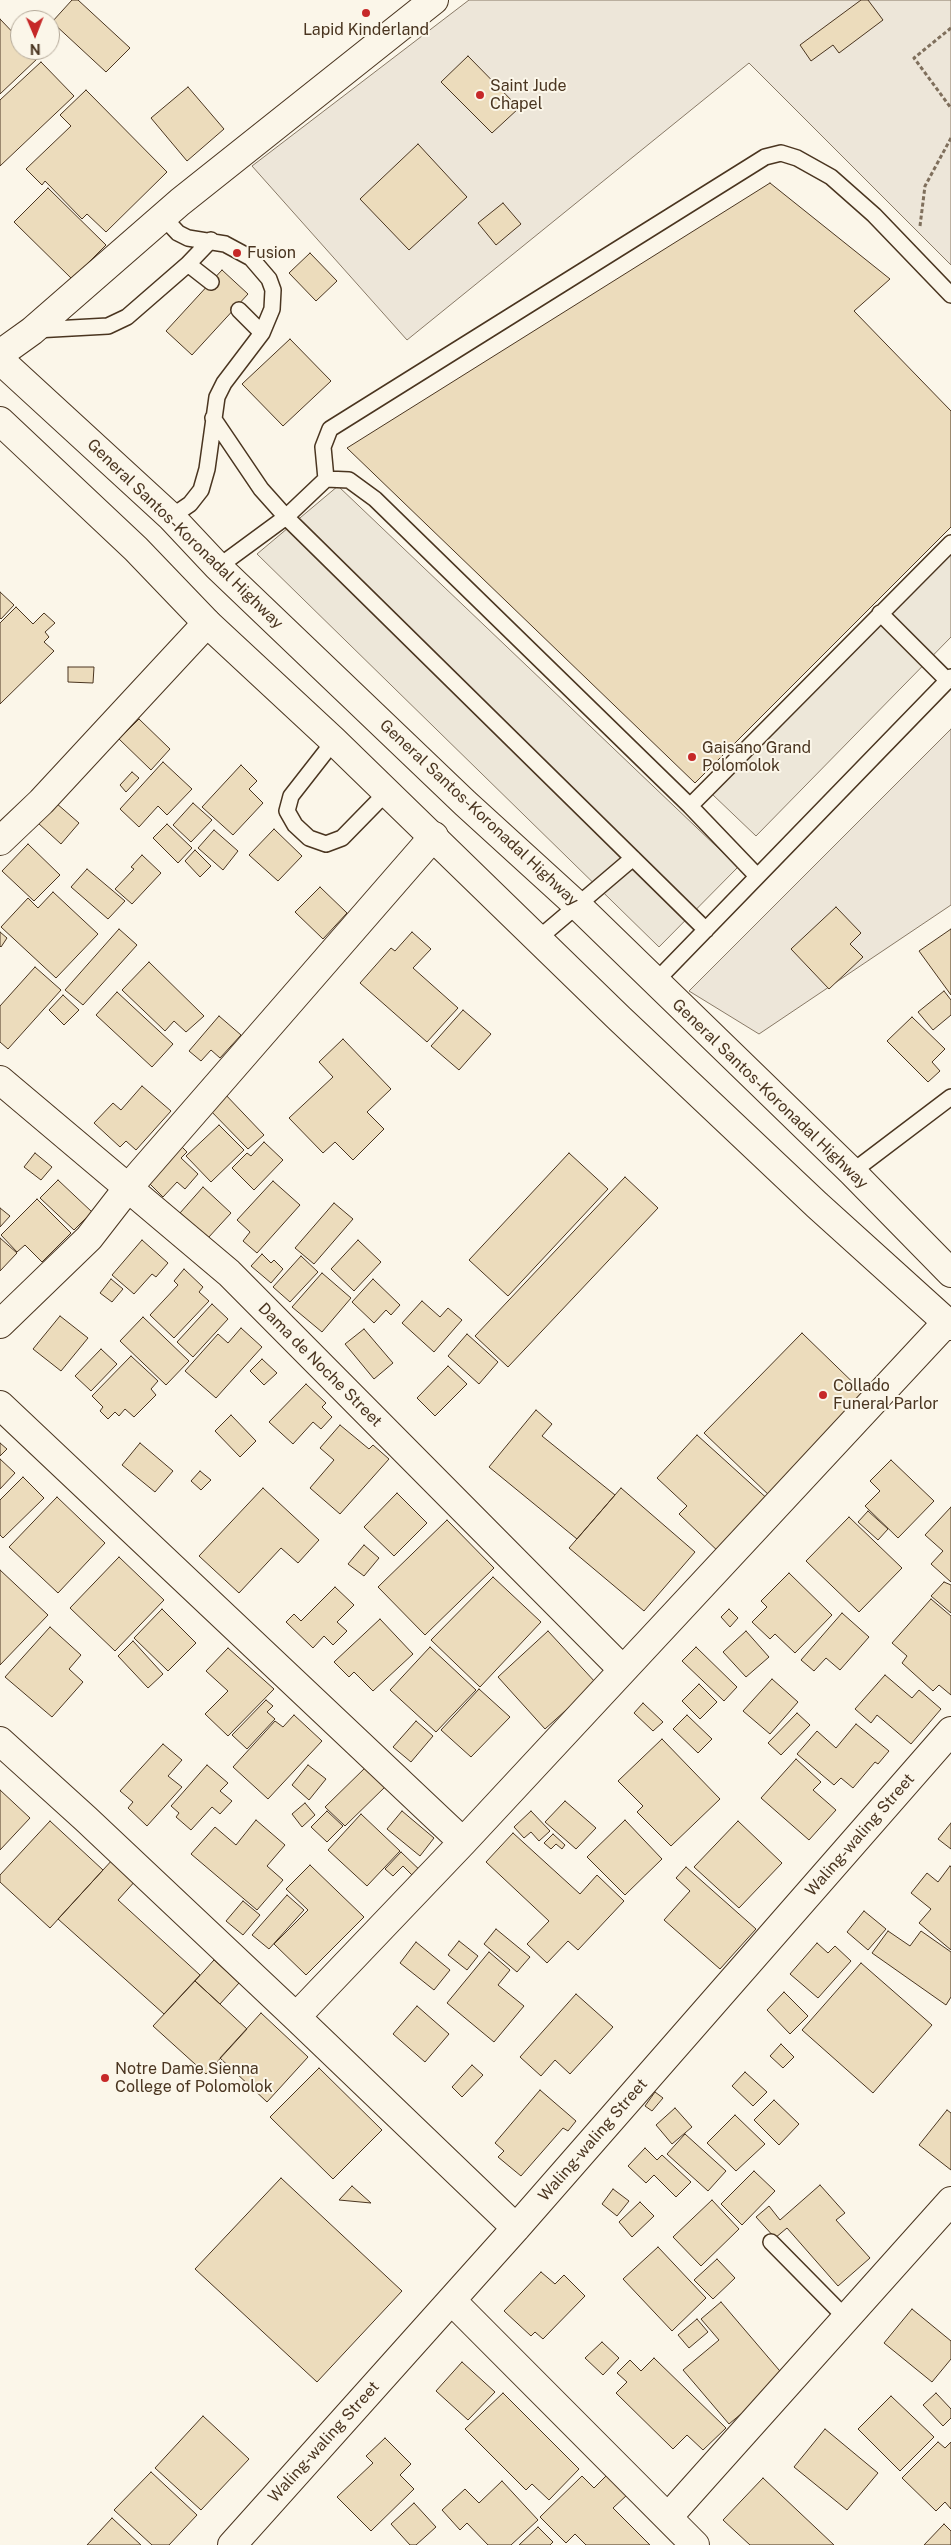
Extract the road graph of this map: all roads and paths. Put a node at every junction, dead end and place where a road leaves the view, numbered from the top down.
1 (434, 0) edge
2 (951, 28) edge
3 (951, 108) edge
4 (951, 138) edge
5 (163, 216) junction
6 (920, 235) dead end
7 (211, 240) junction
8 (188, 264) junction
9 (211, 282) dead end
10 (951, 295) edge
11 (239, 310) dead end
12 (32, 331) junction
13 (262, 333) junction
14 (0, 354) edge
15 (0, 360) edge
16 (213, 418) junction
17 (0, 420) edge
18 (326, 479) junction
19 (171, 517) junction
20 (286, 517) junction
21 (951, 542) edge
22 (218, 567) junction
23 (880, 613) junction
24 (207, 623) junction
25 (949, 679) edge
26 (334, 741) junction
27 (387, 792) junction
28 (690, 806) junction
29 (434, 836) junction
30 (0, 841) edge
31 (633, 858) junction
32 (757, 876) junction
33 (578, 906) junction
34 (706, 930) junction
35 (539, 938) junction
36 (655, 982) junction
37 (0, 1080) edge
38 (951, 1097) edge
39 (852, 1172) junction
40 (128, 1188) junction
41 (951, 1273) edge
42 (0, 1324) edge
43 (949, 1324) edge
44 (0, 1405) edge
45 (622, 1669) junction
46 (951, 1731) edge
47 (0, 1741) edge
48 (464, 1842) junction
49 (296, 2017) junction
50 (951, 2201) edge
51 (516, 2228) junction
52 (771, 2242) dead end
53 (452, 2300) junction
54 (846, 2318) junction
55 (669, 2516) junction
56 (232, 2545) edge
57 (695, 2545) edge

1 - 5 main road
2 - 3 path
4 - 6 path
5 - 7 lane
5 - 12 main road
7 - 8 lane
7 - 13 lane
8 - 9 lane
8 - 12 lane
10 - 18 lane
11 - 13 lane
12 - 14 main road
13 - 16 lane
15 - 19 main road, General Santos-Koronadal Highway
16 - 19 lane
16 - 20 lane
17 - 24 main road
18 - 20 lane
18 - 28 lane
19 - 22 main road, General Santos-Koronadal Highway
20 - 22 lane
20 - 31 lane
21 - 23 lane
22 - 33 main road, General Santos-Koronadal Highway
23 - 25 lane
23 - 28 lane
24 - 26 main road
24 - 30 main road
25 - 32 lane
26 - 27 main road
26 - 27 lane
27 - 29 main road
28 - 32 lane
29 - 35 main road
29 - 40 main road
31 - 33 lane
31 - 34 lane
32 - 34 lane
33 - 35 lane
33 - 36 main road, General Santos-Koronadal Highway
34 - 36 lane
35 - 43 main road
36 - 39 main road, General Santos-Koronadal Highway
37 - 40 main road, Dama de Noche Street
38 - 39 lane
39 - 41 main road, General Santos-Koronadal Highway
40 - 42 main road
40 - 45 main road, Dama de Noche Street
43 - 45 main road
44 - 48 main road
45 - 48 main road
46 - 51 main road, Waling-waling Street
47 - 49 main road
48 - 49 main road
49 - 51 main road
50 - 54 main road
51 - 53 main road, Waling-waling Street
52 - 54 lane
53 - 55 main road
53 - 56 main road, Waling-waling Street
54 - 55 main road
55 - 57 main road

